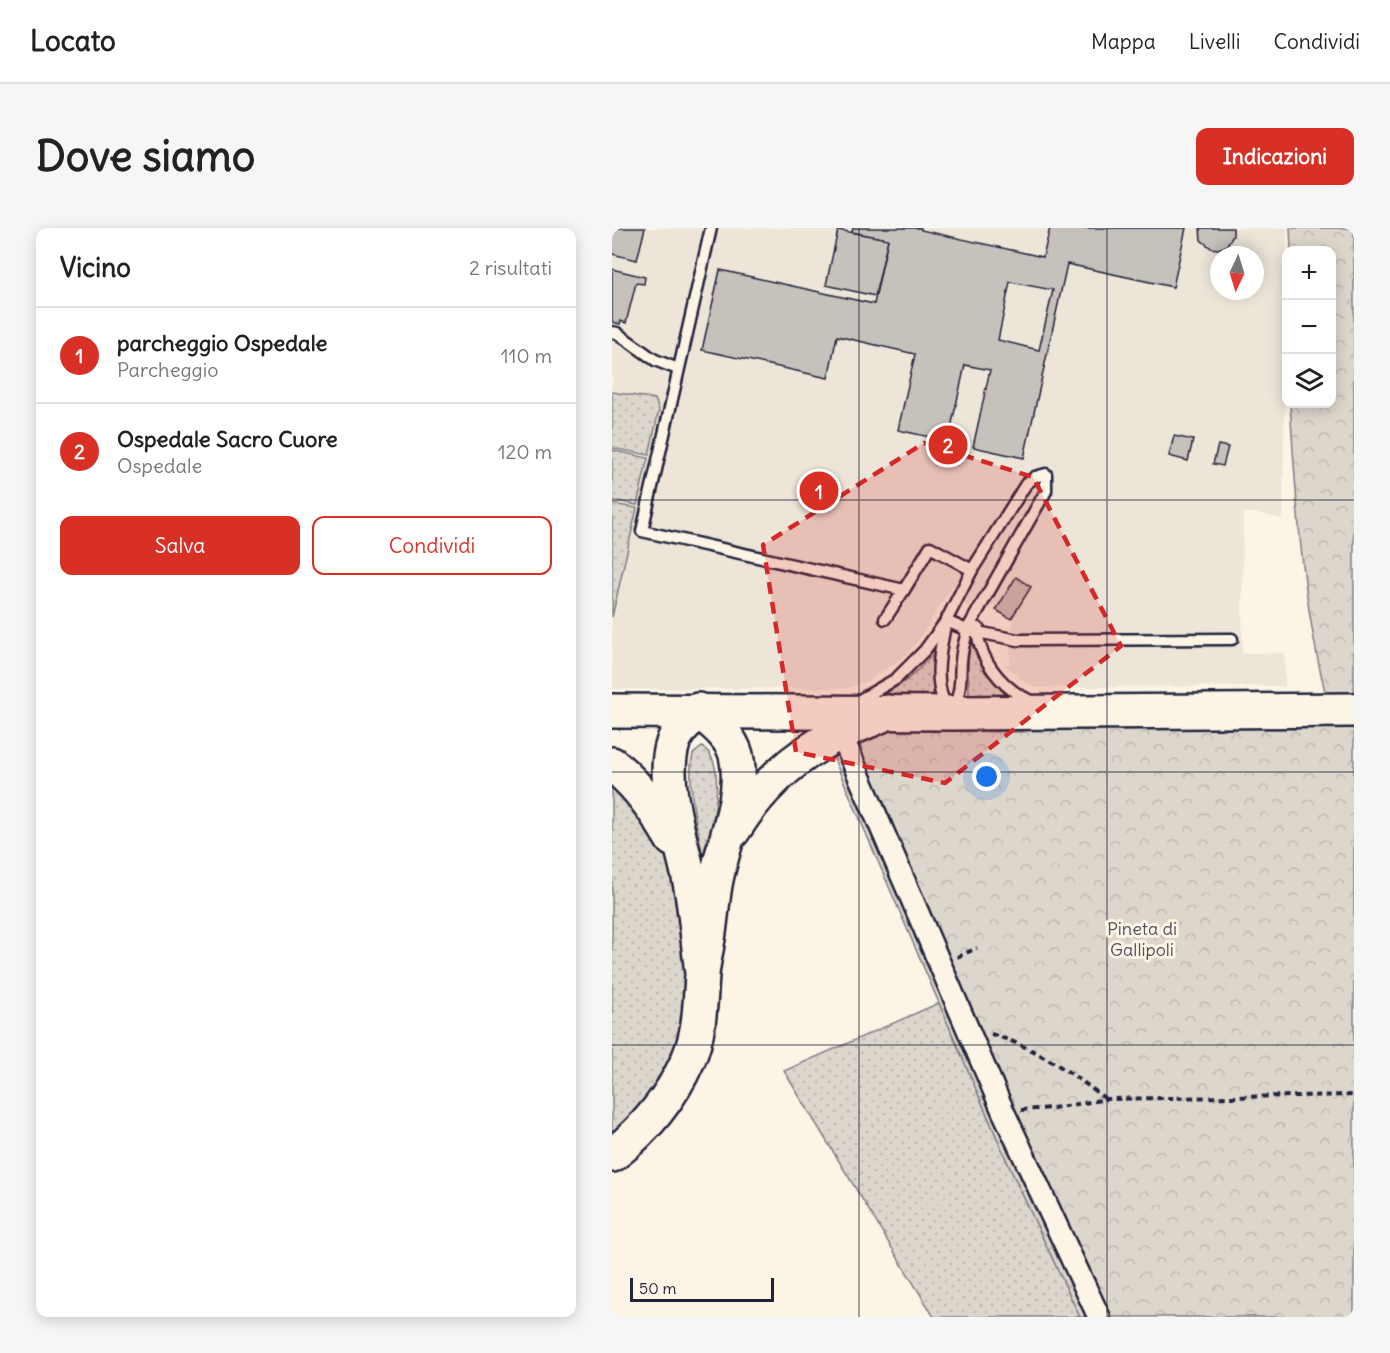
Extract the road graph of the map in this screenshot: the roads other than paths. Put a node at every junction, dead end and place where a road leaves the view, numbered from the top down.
1 (711, 228) edge
2 (612, 332) edge
3 (678, 369) junction
4 (972, 570) junction
5 (904, 590) junction
6 (885, 619) dead end
7 (946, 621) junction
8 (973, 631) junction
9 (1232, 639) dead end
10 (698, 710) junction
11 (1354, 710) edge
12 (612, 711) edge
13 (1049, 712) junction
14 (950, 713) junction
15 (840, 723) junction
16 (612, 764) edge
17 (726, 843) junction
18 (690, 884) junction
19 (702, 973) junction
20 (612, 1155) edge
21 (1099, 1317) edge

1 - 3 lane
2 - 3 lane
3 - 5 lane
4 - 5 lane
4 - 7 lane
4 - 8 lane
5 - 6 lane
7 - 8 lane
7 - 14 lane
7 - 15 lane
8 - 9 lane
8 - 13 lane
8 - 14 lane
10 - 12 main road
10 - 15 main road
10 - 17 main road
10 - 18 main road
11 - 13 main road
13 - 14 main road
14 - 15 main road
15 - 17 main road
15 - 21 street
16 - 18 main road
17 - 19 main road
18 - 19 main road
19 - 20 main road

